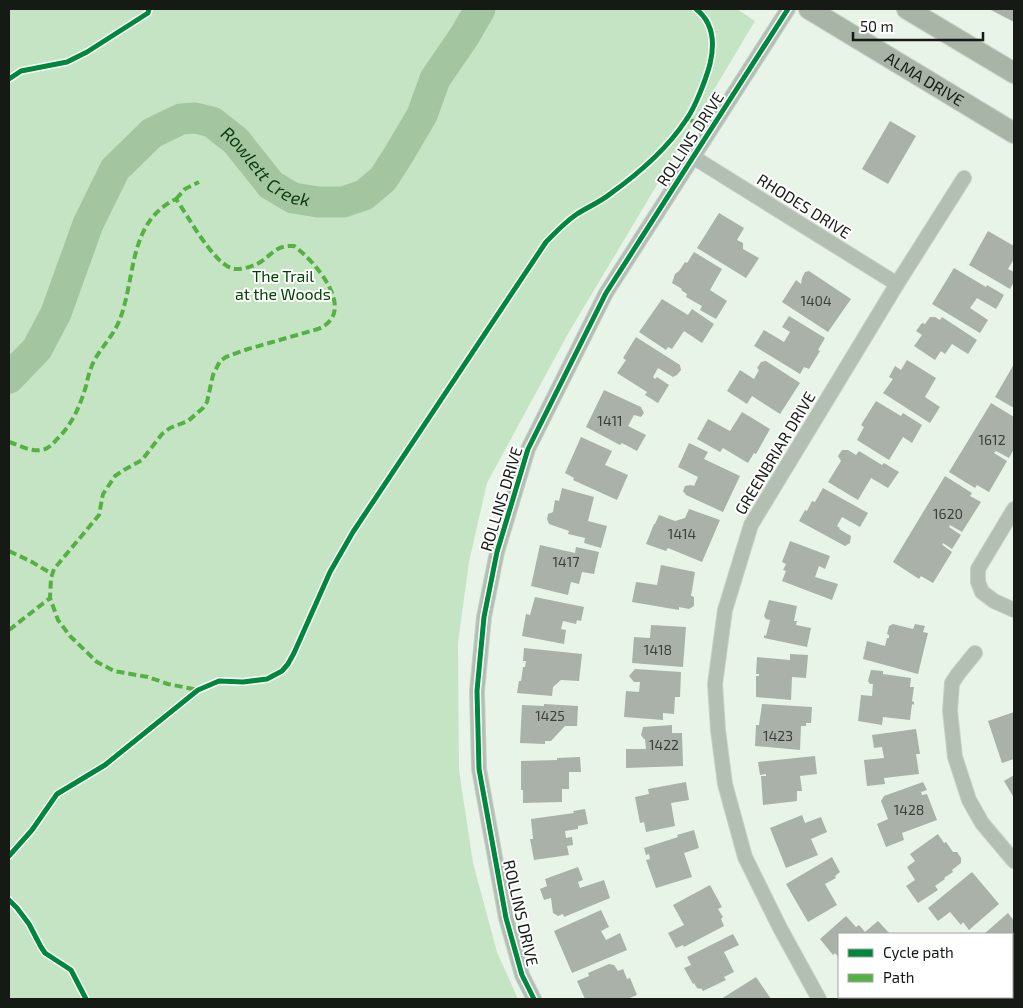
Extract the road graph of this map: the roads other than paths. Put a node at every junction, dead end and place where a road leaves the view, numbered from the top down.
1 (788, 9) edge
2 (809, 9) edge
3 (907, 9) edge
4 (1014, 73) edge
5 (1014, 133) edge
6 (693, 157) junction
7 (964, 178) dead end
8 (896, 284) junction
9 (1014, 509) edge
10 (1014, 610) edge
11 (975, 653) dead end
12 (1014, 861) edge
13 (534, 999) edge
14 (819, 999) edge

1 - 6 street, ROLLINS DRIVE
2 - 5 main road, ALMA DRIVE
3 - 4 main road
6 - 8 street, RHODES DRIVE
6 - 13 street, ROLLINS DRIVE
7 - 8 street, GREENBRIAR DRIVE
8 - 14 street, GREENBRIAR DRIVE
9 - 10 street
11 - 12 street

